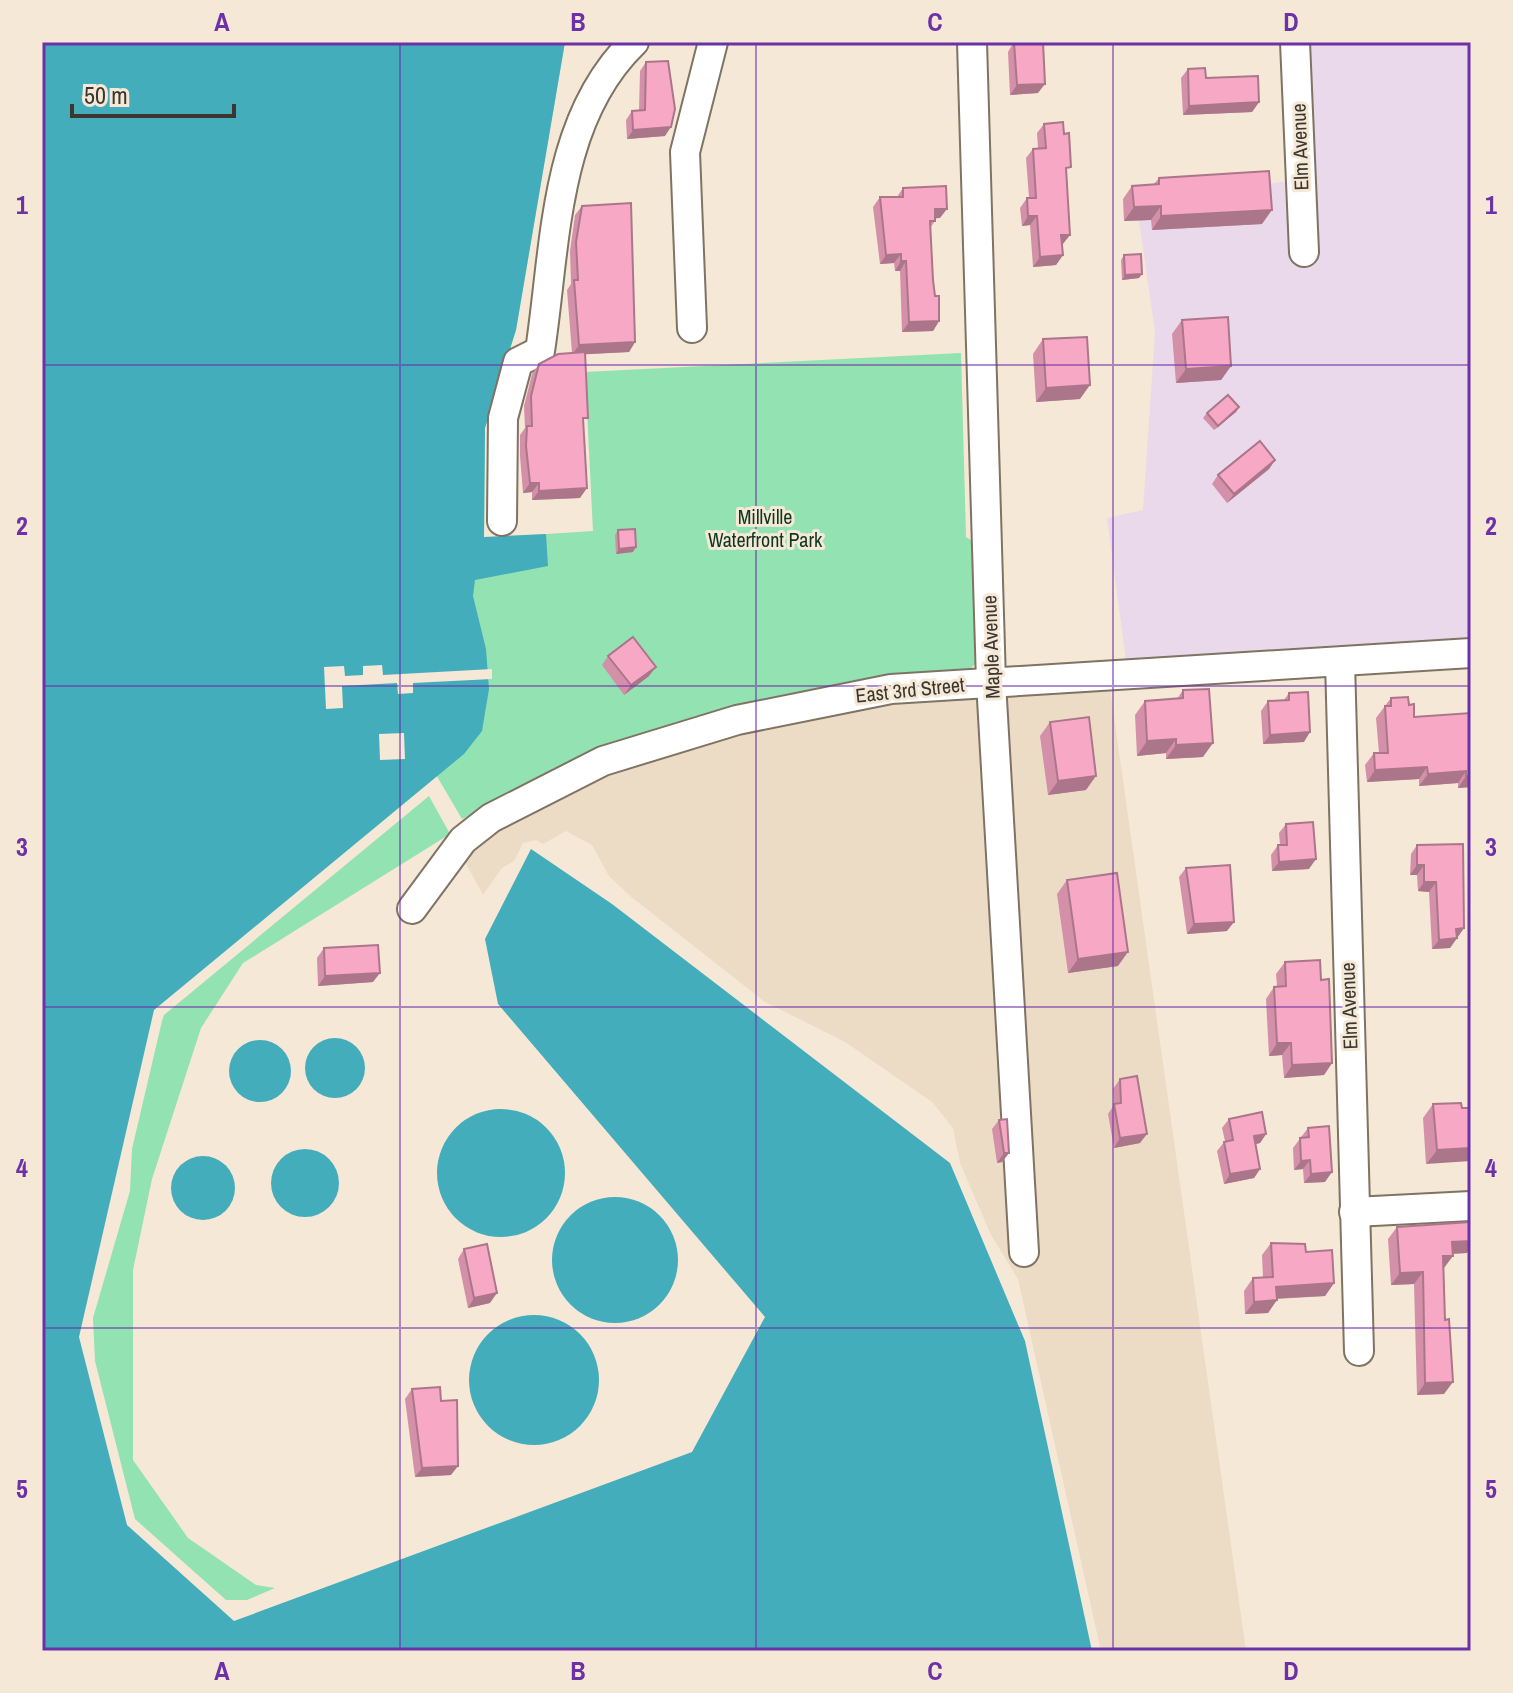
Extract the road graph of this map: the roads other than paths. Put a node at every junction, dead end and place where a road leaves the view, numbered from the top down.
1 (634, 42) edge
2 (713, 42) edge
3 (972, 42) edge
4 (1295, 42) edge
5 (1304, 252) dead end
6 (692, 328) dead end
7 (502, 521) dead end
8 (1471, 653) edge
9 (1340, 662) junction
10 (991, 682) junction
11 (412, 909) dead end
12 (1471, 1206) edge
13 (1354, 1212) junction
14 (1024, 1252) dead end
15 (1359, 1351) dead end

1 - 7 street
2 - 6 street
3 - 10 street, Maple Avenue
4 - 5 street, Elm Avenue
8 - 9 street, East 3rd Street
9 - 10 street, East 3rd Street
9 - 13 street, Elm Avenue
10 - 11 street, East 3rd Street
10 - 14 street, Maple Avenue
12 - 13 street
13 - 15 street, Elm Avenue

